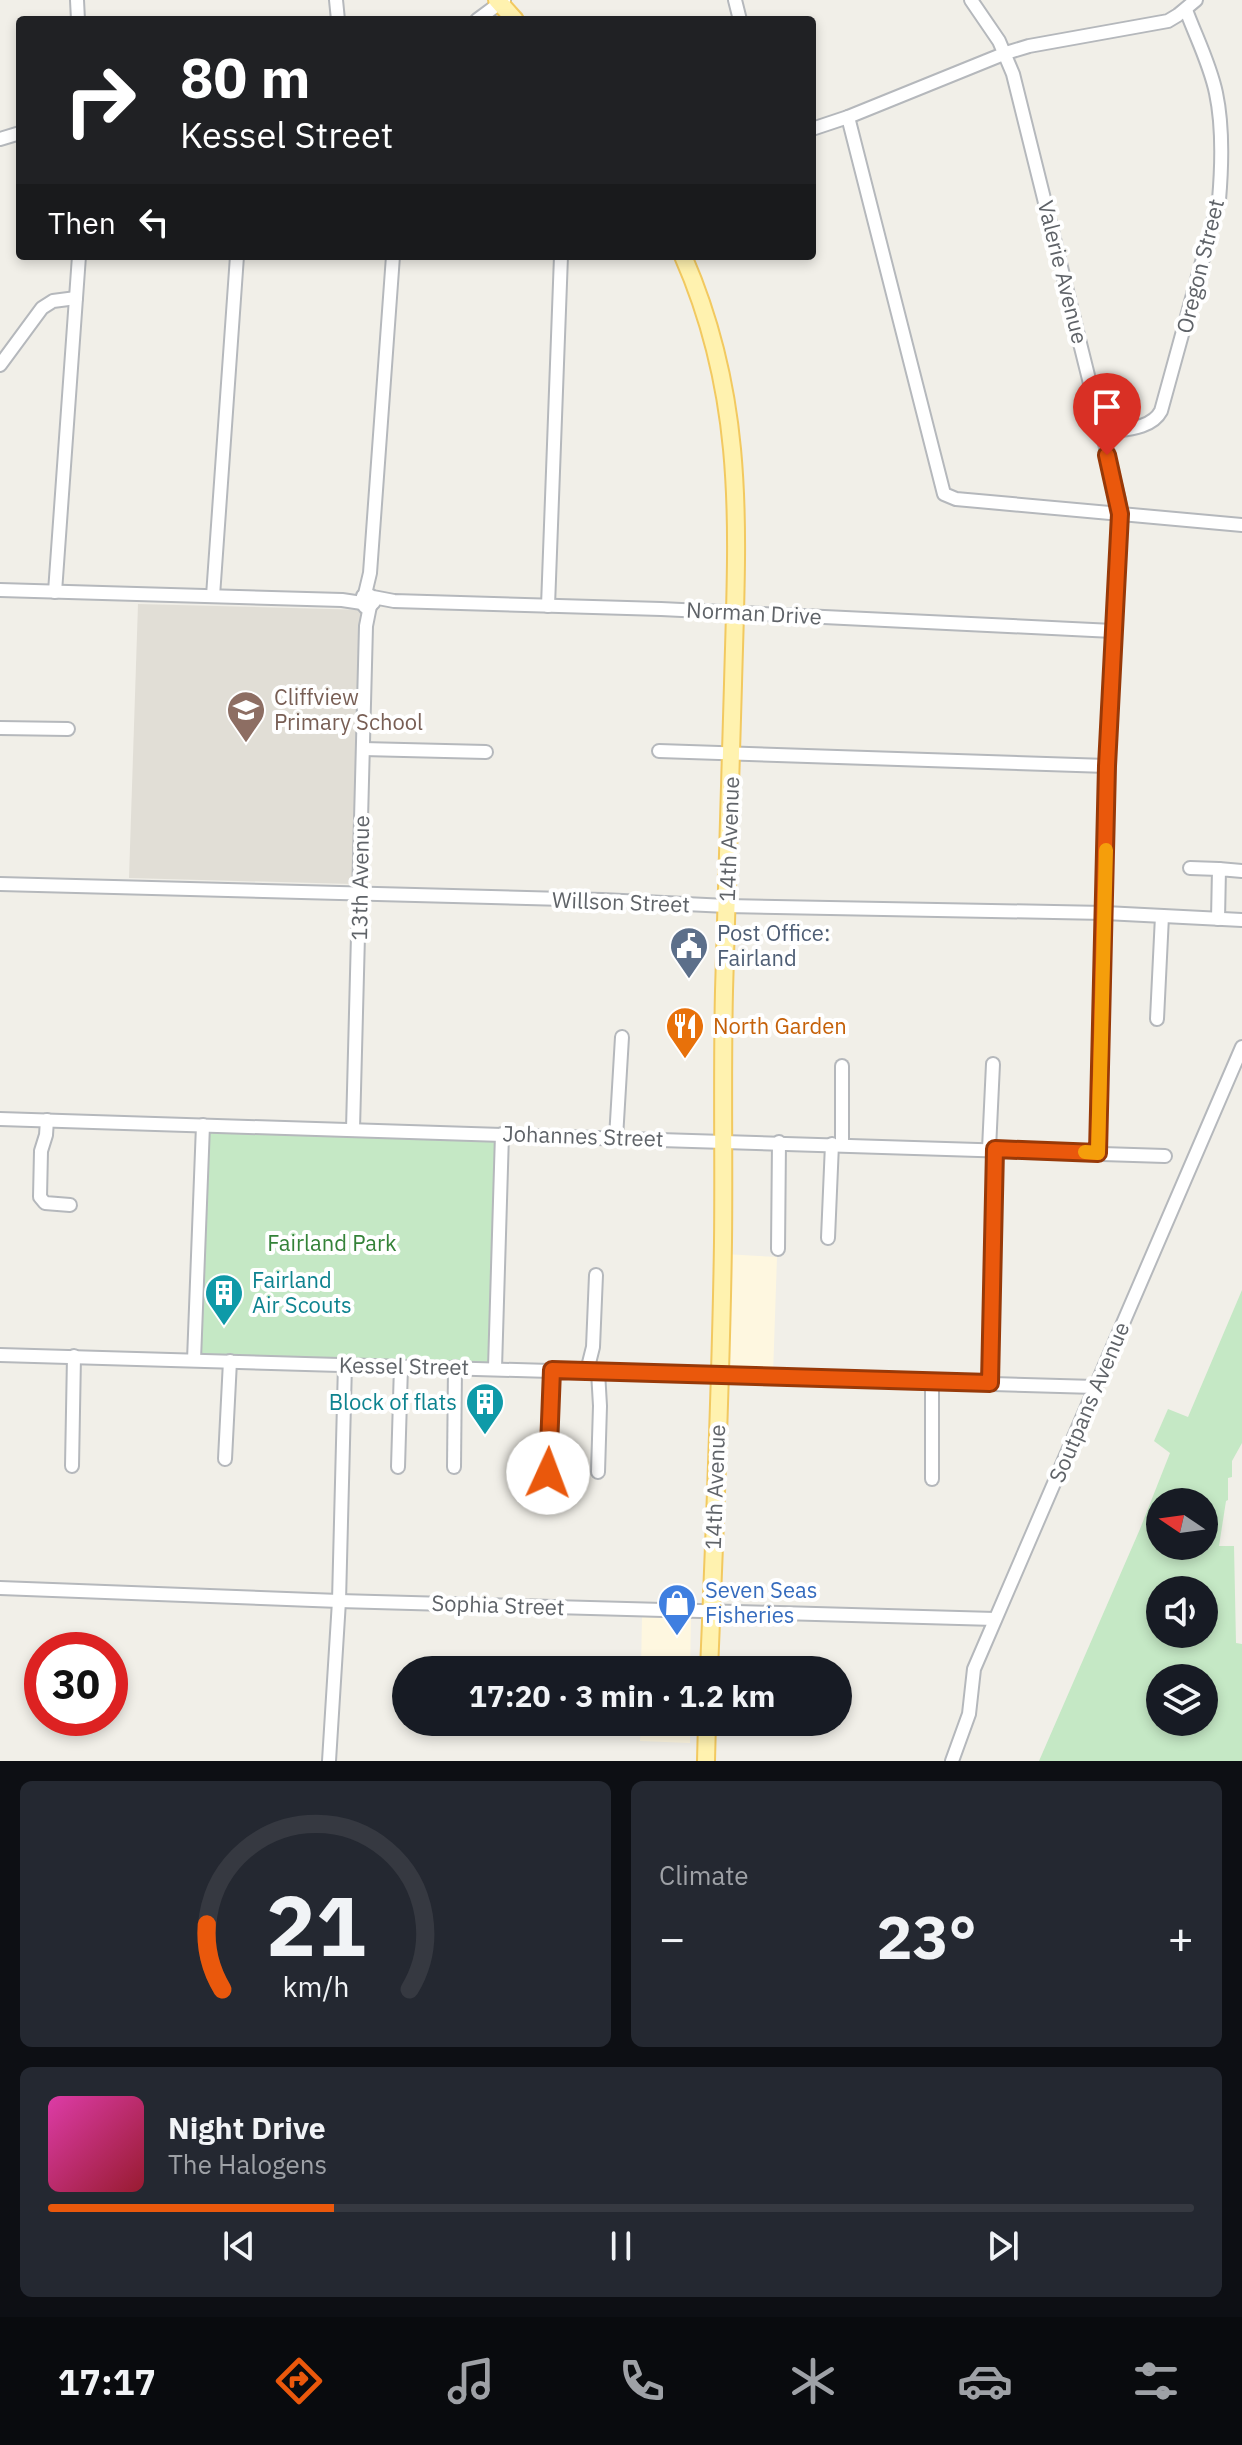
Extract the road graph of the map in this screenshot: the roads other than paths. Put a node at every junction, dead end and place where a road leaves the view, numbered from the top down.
1 (971, 0) edge
2 (1196, 0) edge
3 (500, 1) edge
4 (1186, 10) junction
5 (482, 16) edge
6 (1006, 53) junction
7 (848, 117) junction
8 (816, 128) edge
9 (79, 260) edge
10 (237, 260) edge
11 (393, 260) edge
12 (561, 260) edge
13 (685, 260) edge
14 (76, 298) junction
15 (0, 365) edge
16 (1102, 433) junction
17 (1120, 514) junction
18 (1241, 525) edge
19 (0, 590) edge
20 (55, 592) junction
21 (213, 596) junction
22 (368, 600) junction
23 (548, 606) junction
24 (735, 612) junction
25 (1113, 631) junction
26 (0, 728) edge
27 (68, 729) dead end
28 (363, 749) junction
29 (659, 751) dead end
30 (486, 752) dead end
31 (731, 754) junction
32 (1107, 766) junction
33 (1190, 868) dead end
34 (1219, 869) junction
35 (1242, 871) edge
36 (0, 884) edge
37 (359, 894) junction
38 (727, 906) junction
39 (1105, 913) junction
40 (1162, 916) junction
41 (1218, 919) junction
42 (1242, 920) edge
43 (1157, 1019) dead end
44 (622, 1037) dead end
45 (1242, 1047) edge
46 (993, 1064) dead end
47 (842, 1066) dead end
48 (0, 1119) edge
49 (47, 1120) junction
50 (203, 1125) junction
51 (353, 1129) junction
52 (502, 1134) junction
53 (616, 1138) junction
54 (723, 1140) junction
55 (779, 1142) junction
56 (837, 1144) junction
57 (992, 1149) junction
58 (1098, 1153) junction
59 (1165, 1156) dead end
60 (70, 1205) dead end
61 (828, 1238) dead end
62 (778, 1249) dead end
63 (596, 1275) dead end
64 (0, 1355) edge
65 (74, 1356) junction
66 (194, 1360) junction
67 (230, 1361) junction
68 (345, 1364) junction
69 (401, 1366) junction
70 (455, 1367) junction
71 (495, 1368) junction
72 (552, 1370) junction
73 (593, 1371) junction
74 (719, 1376) junction
75 (932, 1382) junction
76 (990, 1383) junction
77 (1095, 1387) junction
78 (225, 1459) dead end
79 (72, 1466) dead end
80 (398, 1467) dead end
81 (454, 1467) dead end
82 (598, 1472) dead end
83 (548, 1473) dead end
84 (932, 1479) dead end
85 (0, 1588) edge
86 (339, 1601) junction
87 (711, 1611) junction
88 (995, 1619) junction
89 (709, 1656) edge
90 (335, 1697) junction
91 (707, 1736) edge
92 (329, 1761) edge
93 (336, 1761) edge
94 (706, 1761) edge
95 (952, 1761) edge

1 - 6 street, Valerie Avenue
2 - 4 street
3 - 5 street
4 - 6 street
4 - 16 street, Oregon Street
6 - 7 street
6 - 16 street, Valerie Avenue
7 - 8 street
7 - 17 street
9 - 14 street
10 - 21 street
11 - 22 street, 13th Avenue
12 - 23 street
13 - 24 main road, 14th Avenue
14 - 15 street
14 - 20 street
16 - 17 street, Valerie Avenue
17 - 18 street
17 - 25 street, Valerie Avenue
19 - 20 street, Norman Drive
20 - 21 street, Norman Drive
21 - 22 street, Norman Drive
22 - 23 street, Norman Drive
22 - 28 street, 13th Avenue
23 - 24 street, Norman Drive
24 - 25 street, Norman Drive
24 - 31 main road, 14th Avenue
25 - 32 street, Valerie Avenue
26 - 27 street
28 - 30 street
28 - 37 street, 13th Avenue
29 - 31 street
31 - 32 street
31 - 38 main road, 14th Avenue
32 - 39 street, Valerie Avenue
33 - 34 street
34 - 35 street
34 - 41 street
36 - 37 street, Willson Street
37 - 38 street, Willson Street
37 - 51 street, 13th Avenue
38 - 39 street, Willson Street
38 - 54 main road, 14th Avenue
39 - 40 street, Willson Street
39 - 58 street, Valerie Avenue
40 - 41 street, Willson Street
40 - 43 street
41 - 42 street, Willson Street
44 - 53 street
45 - 77 street, Soutpans Avenue
46 - 57 street
47 - 56 street
48 - 49 street, Johannes Street
49 - 50 street, Johannes Street
49 - 60 street
50 - 51 street, Johannes Street
50 - 66 street
51 - 52 street, Johannes Street
52 - 53 street, Johannes Street
52 - 71 street
53 - 54 street, Johannes Street
54 - 55 street, Johannes Street
54 - 74 main road, 14th Avenue
55 - 56 street, Johannes Street
55 - 62 street
56 - 57 street, Johannes Street
56 - 61 street
57 - 58 street, Johannes Street
57 - 76 street
58 - 59 street, Johannes Street
63 - 73 street
64 - 65 street, Kessel Street
65 - 66 street, Kessel Street
65 - 79 street
66 - 67 street, Kessel Street
67 - 68 street, Kessel Street
67 - 78 street
68 - 69 street, Kessel Street
68 - 86 street
69 - 70 street, Kessel Street
69 - 80 street
70 - 71 street, Kessel Street
70 - 81 street
71 - 72 street, Kessel Street
72 - 73 street, Kessel Street
72 - 83 street
73 - 74 street, Kessel Street
73 - 82 street
74 - 75 street, Kessel Street
74 - 87 main road, 14th Avenue
75 - 76 street, Kessel Street
75 - 84 street
76 - 77 street, Kessel Street
77 - 88 street, Soutpans Avenue
85 - 86 street, Sophia Street
86 - 87 street, Sophia Street
86 - 90 street
87 - 88 street, Sophia Street
87 - 89 main road, 14th Avenue
88 - 95 street, Soutpans Avenue
90 - 92 street
90 - 93 street
91 - 94 main road

